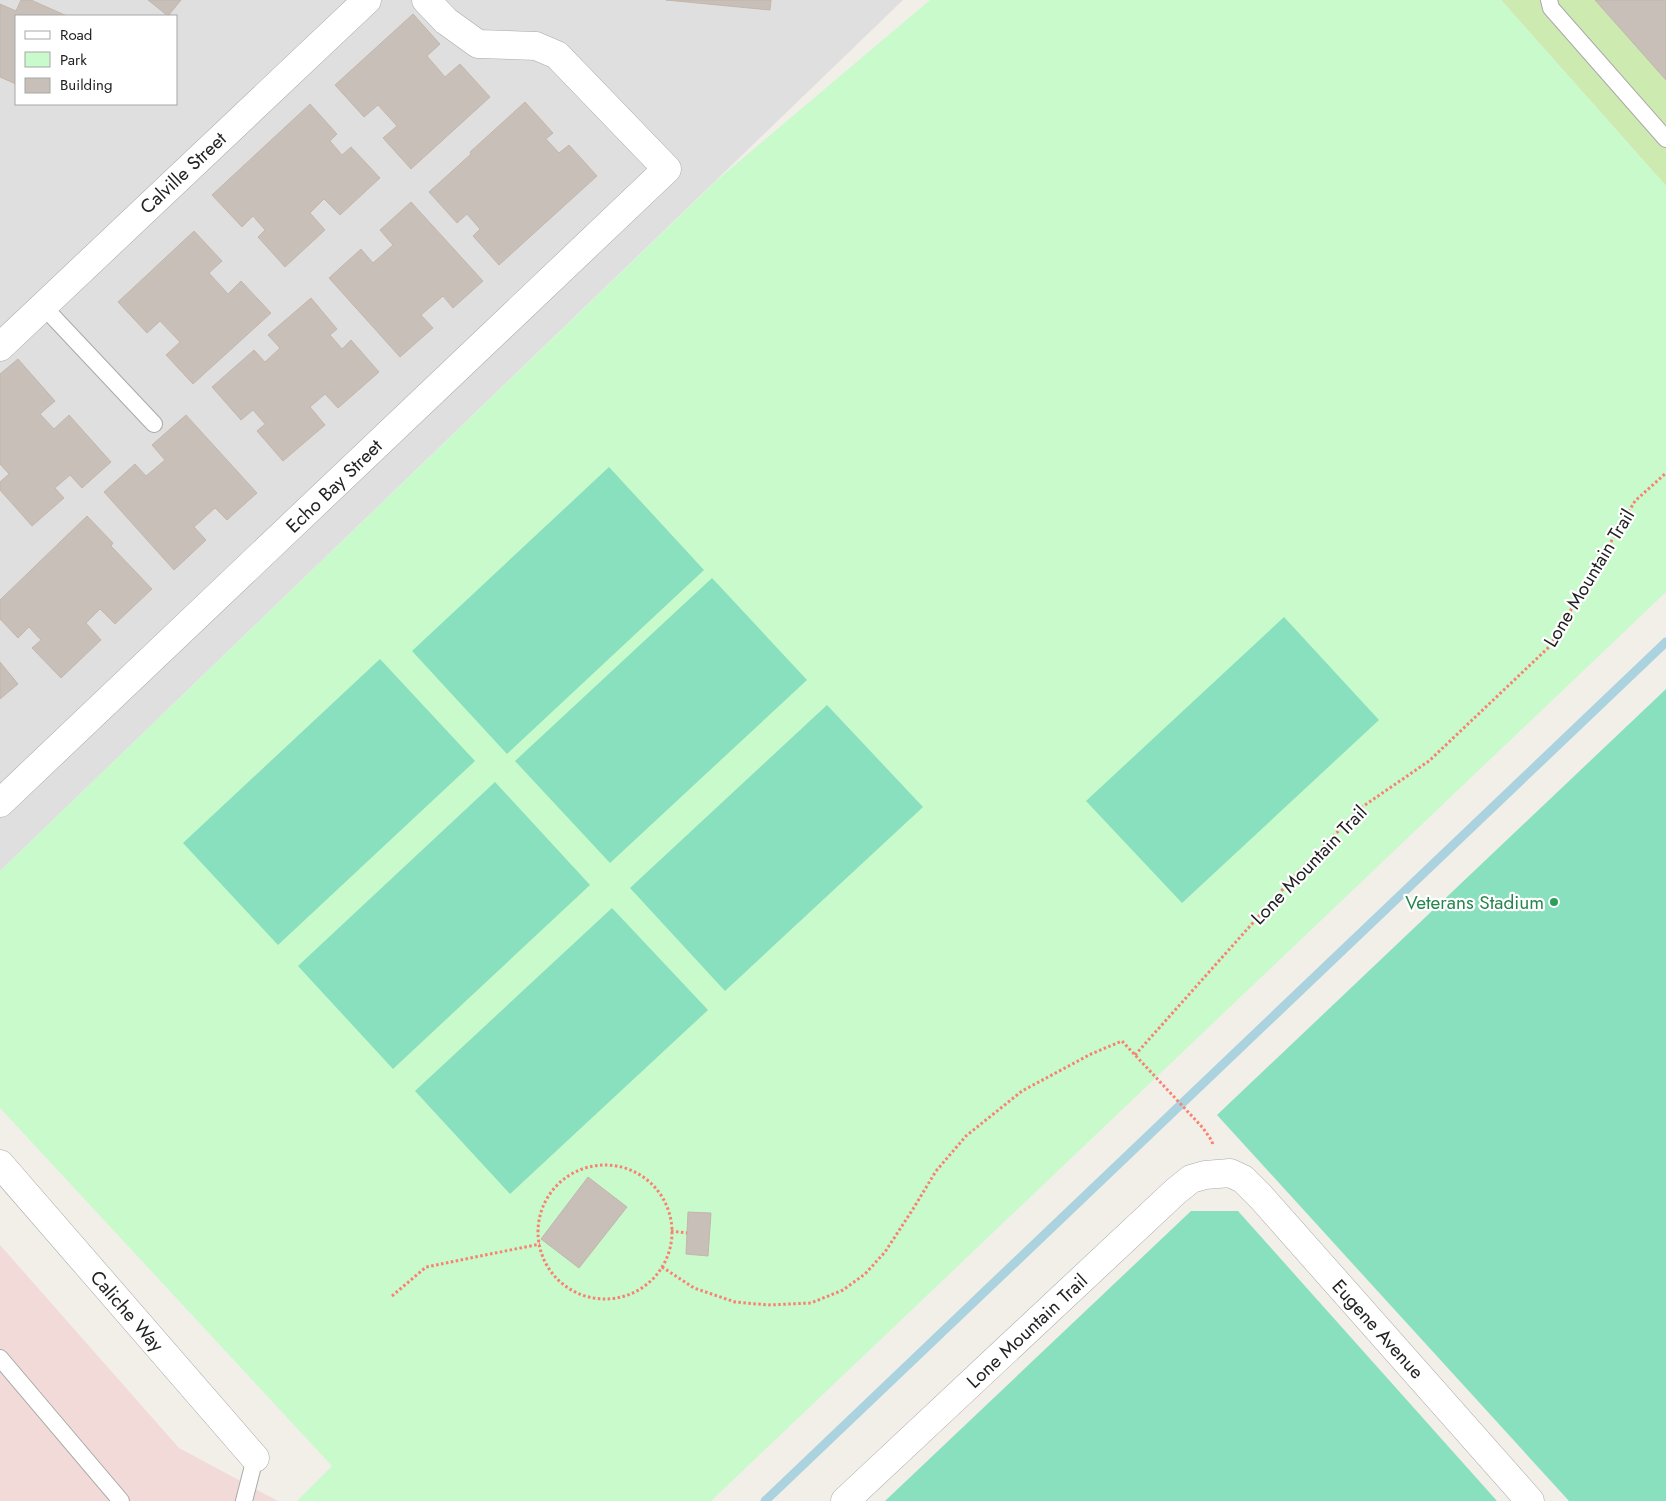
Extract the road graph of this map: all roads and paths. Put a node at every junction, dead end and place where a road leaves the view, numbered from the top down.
1 (367, 0) edge
2 (426, 0) edge
3 (1549, 0) edge
4 (1666, 139) edge
5 (43, 306) junction
6 (0, 347) edge
7 (154, 424) dead end
8 (1666, 473) edge
9 (3, 794) edge
10 (1135, 1055) junction
11 (0, 1164) edge
12 (1215, 1164) junction
13 (671, 1232) junction
14 (687, 1233) dead end
15 (540, 1244) junction
16 (662, 1267) junction
17 (392, 1296) dead end
18 (0, 1358) edge
19 (255, 1458) joint
20 (121, 1501) edge
21 (244, 1501) edge
22 (845, 1501) edge
23 (1530, 1501) edge

1 - 5 street, Calville Street
2 - 9 street, Echo Bay Street
3 - 4 lane
5 - 6 street, Calville Street
5 - 7 lane
8 - 10 path, Lone Mountain Trail
10 - 12 path
10 - 16 path
11 - 19 street, Caliche Way
12 - 22 street, Lone Mountain Trail
12 - 23 street, Eugene Avenue
13 - 14 path
13 - 15 path
13 - 16 path
15 - 16 path
15 - 17 path
18 - 20 lane
19 - 21 lane

